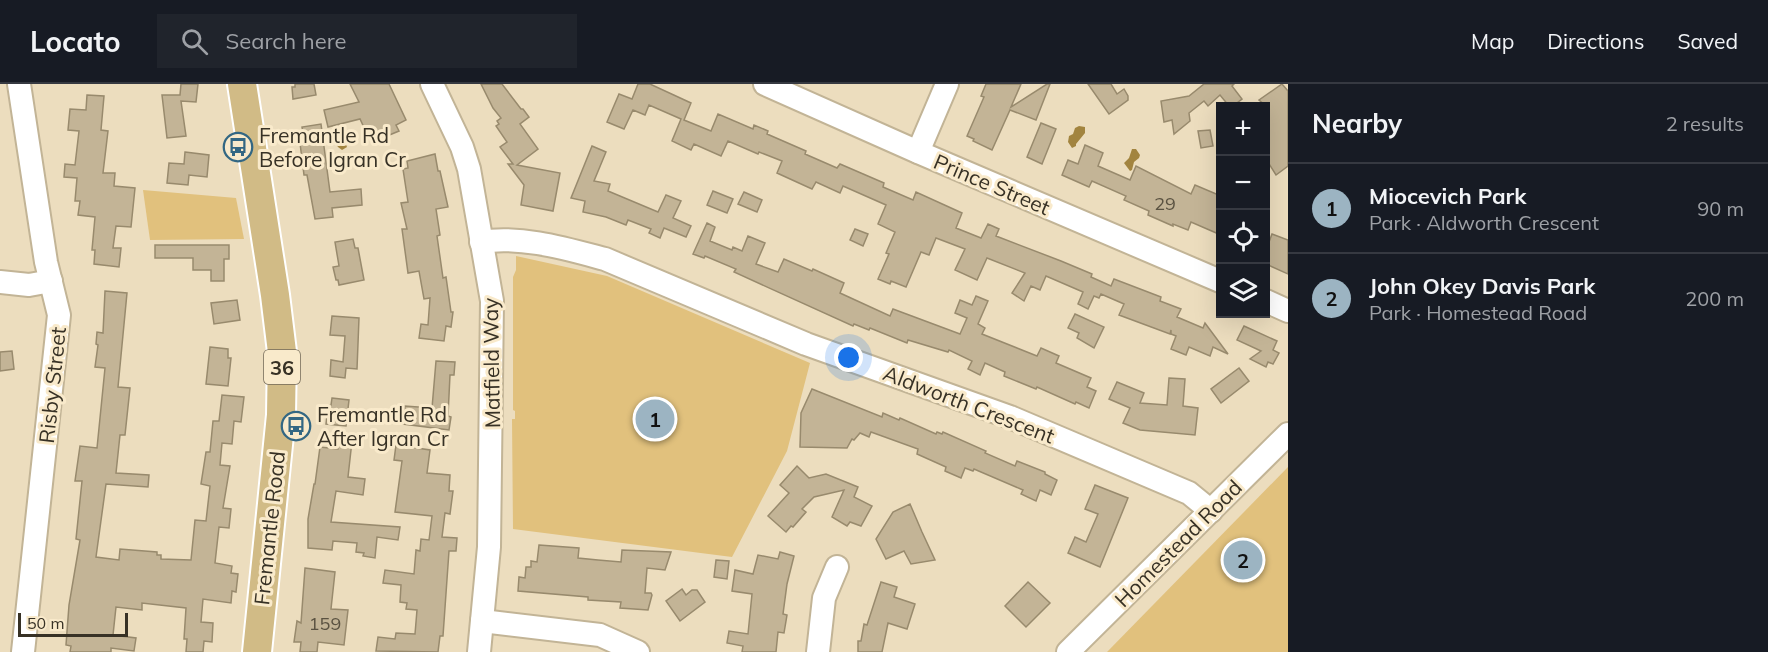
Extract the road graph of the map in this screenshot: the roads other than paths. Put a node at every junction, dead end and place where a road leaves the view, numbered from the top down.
1 (19, 84) edge
2 (242, 84) edge
3 (432, 84) edge
4 (765, 84) edge
5 (946, 84) edge
6 (918, 152) junction
7 (481, 242) junction
8 (1216, 279) edge
9 (51, 281) junction
10 (0, 282) edge
11 (1270, 303) edge
12 (1288, 311) edge
13 (1288, 434) edge
14 (1211, 511) junction
15 (837, 567) dead end
16 (482, 621) junction
17 (23, 652) edge
18 (257, 652) edge
19 (479, 652) edge
20 (639, 652) edge
21 (818, 652) edge
22 (1068, 652) edge

1 - 9 street, Risby Street
2 - 18 main road, Fremantle Road / 36
3 - 7 street, Matfield Way
4 - 6 street, Prince Street
5 - 6 street
6 - 8 street, Prince Street
7 - 14 street, Aldworth Crescent
7 - 16 street, Matfield Way
9 - 10 street
9 - 17 street, Risby Street
11 - 12 street
13 - 14 street, Homestead Road
14 - 22 street, Homestead Road
15 - 21 street
16 - 19 street, Matfield Way
16 - 20 street

